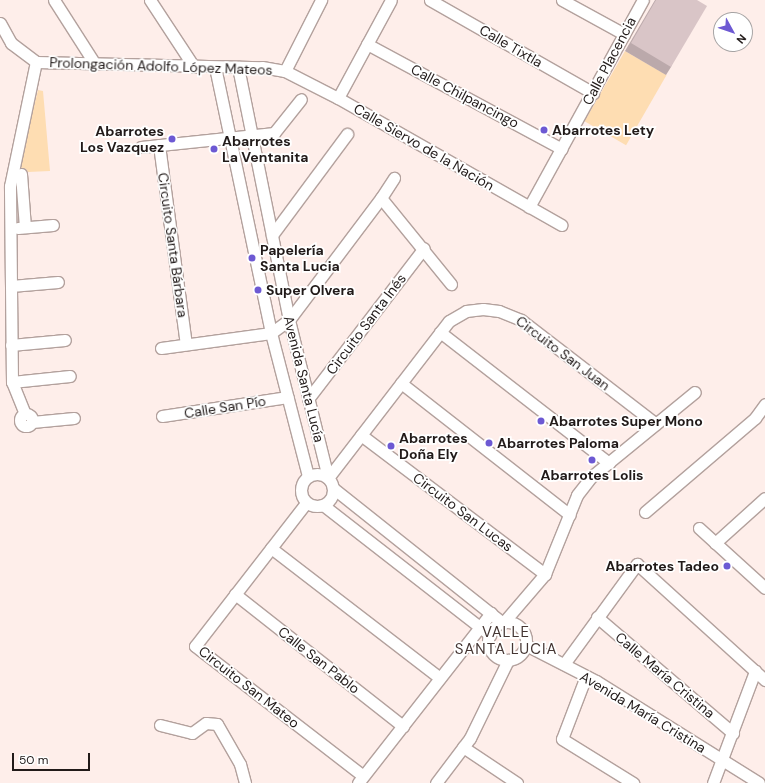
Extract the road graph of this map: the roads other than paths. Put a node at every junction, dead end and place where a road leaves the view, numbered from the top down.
1 (54, 0) edge
2 (150, 0) edge
3 (321, 0) edge
4 (391, 0) edge
5 (430, 0) edge
6 (562, 0) edge
7 (643, 0) edge
8 (0, 23) edge
9 (624, 34) junction
10 (367, 44) junction
11 (36, 62) junction
12 (95, 64) junction
13 (194, 66) junction
14 (216, 67) junction
15 (238, 67) junction
16 (285, 71) junction
17 (592, 93) junction
18 (338, 98) junction
19 (302, 99) dead end
20 (347, 134) dead end
21 (251, 135) junction
22 (230, 137) junction
23 (159, 145) junction
24 (142, 147) dead end
25 (562, 149) junction
26 (21, 174) dead end
27 (394, 178) dead end
28 (10, 186) junction
29 (0, 192) edge
30 (381, 198) junction
31 (529, 207) junction
32 (562, 225) dead end
33 (53, 226) dead end
34 (25, 227) junction
35 (10, 229) junction
36 (272, 235) junction
37 (424, 248) junction
38 (58, 282) dead end
39 (452, 284) dead end
40 (11, 286) junction
41 (289, 320) junction
42 (440, 332) junction
43 (271, 333) junction
44 (65, 340) dead end
45 (186, 344) junction
46 (11, 345) junction
47 (161, 348) dead end
48 (70, 376) dead end
49 (12, 382) junction
50 (401, 383) junction
51 (695, 392) dead end
52 (288, 397) junction
53 (308, 399) junction
54 (765, 404) edge
55 (162, 416) dead end
56 (74, 418) dead end
57 (656, 424) junction
58 (361, 435) junction
59 (609, 463) junction
60 (308, 476) junction
61 (330, 483) junction
62 (764, 499) edge
63 (306, 503) junction
64 (323, 505) junction
65 (645, 512) dead end
66 (570, 515) junction
67 (699, 528) dead end
68 (715, 543) junction
69 (271, 548) junction
70 (415, 552) junction
71 (404, 568) junction
72 (545, 574) junction
73 (765, 588) edge
74 (235, 594) junction
75 (491, 613) junction
76 (597, 618) junction
77 (503, 622) junction
78 (480, 627) junction
79 (490, 635) junction
80 (526, 645) junction
81 (508, 660) junction
82 (564, 664) junction
83 (755, 671) junction
84 (586, 676) junction
85 (440, 678) junction
86 (765, 680) edge
87 (160, 725) dead end
88 (403, 726) junction
89 (733, 733) junction
90 (463, 747) junction
91 (723, 760) junction
92 (361, 779) edge
93 (245, 783) edge
94 (436, 783) edge
95 (517, 783) edge
96 (634, 783) edge
97 (713, 783) edge
98 (759, 783) edge

1 - 12 street
2 - 13 street
3 - 16 street
4 - 10 street
5 - 17 street, Calle Tixtla
6 - 9 street
7 - 9 street, Calle Placencia
8 - 11 street
9 - 17 street, Calle Placencia
10 - 18 street
10 - 25 street, Calle Chilpancingo
11 - 12 street, Prolongación Adolfo López Mateos
11 - 28 street
12 - 13 street, Prolongación Adolfo López Mateos
13 - 14 street, Prolongación Adolfo López Mateos
14 - 15 street, Prolongación Adolfo López Mateos
14 - 22 street, Avenida Santa Lucía
15 - 16 street, Prolongación Adolfo López Mateos
15 - 21 street, Avenida Santa Lucía
16 - 18 street, Calle Siervo de la Nación
17 - 25 street, Calle Placencia
18 - 31 street, Calle Siervo de la Nación
19 - 21 street
20 - 36 street
21 - 22 street
21 - 36 street, Avenida Santa Lucía
22 - 23 street
22 - 43 street, Avenida Santa Lucía
23 - 24 street
23 - 45 street, Circuito Santa Bárbara
25 - 31 street, Calle Placencia
26 - 34 street
27 - 30 street
28 - 29 street
28 - 35 street
30 - 37 street
30 - 41 street
31 - 32 street, Calle Siervo de la Nación
33 - 34 street
34 - 35 street
35 - 40 street
36 - 41 street, Avenida Santa Lucía
37 - 39 street
37 - 53 street, Circuito Santa Inés
38 - 40 street
40 - 46 street
41 - 43 street
41 - 53 street, Avenida Santa Lucía
42 - 50 street
42 - 57 street, Circuito San Juan
42 - 59 street
43 - 45 street
43 - 52 street, Avenida Santa Lucía
44 - 46 street
45 - 47 street
46 - 49 street
48 - 49 street
49 - 56 street
50 - 58 street
50 - 66 street
51 - 57 street
52 - 55 street, Calle San Pío
52 - 60 street, Avenida Santa Lucía
53 - 61 street, Avenida Santa Lucía
54 - 65 street
57 - 59 street
58 - 61 street
58 - 72 street, Circuito San Lucas
59 - 66 street
60 - 61 street
60 - 63 street
61 - 64 street
61 - 70 street
62 - 68 street
63 - 64 street
63 - 69 street, Circuito San Mateo
64 - 71 street
66 - 72 street
67 - 68 street
68 - 73 street
69 - 74 street, Circuito San Mateo
69 - 85 street
70 - 71 street
70 - 75 street
71 - 78 street
72 - 77 street
74 - 88 street, Calle San Pablo
74 - 92 street, Circuito San Mateo
75 - 77 street
75 - 78 street, Circuito San Mateo
76 - 82 street
76 - 83 street
76 - 89 street, Calle María Cristina
77 - 79 street
77 - 80 street
78 - 79 street
78 - 85 street, Circuito San Mateo
79 - 81 street
80 - 81 street
80 - 82 street, Avenida María Cristina
81 - 90 street
82 - 84 street, Avenida María Cristina
83 - 86 street
83 - 89 street
84 - 91 street, Avenida María Cristina
84 - 96 street
85 - 88 street, Circuito San Mateo
87 - 93 street
88 - 92 street, Circuito San Mateo
89 - 91 street
90 - 94 street
90 - 95 street
91 - 97 street
91 - 98 street, Avenida María Cristina

